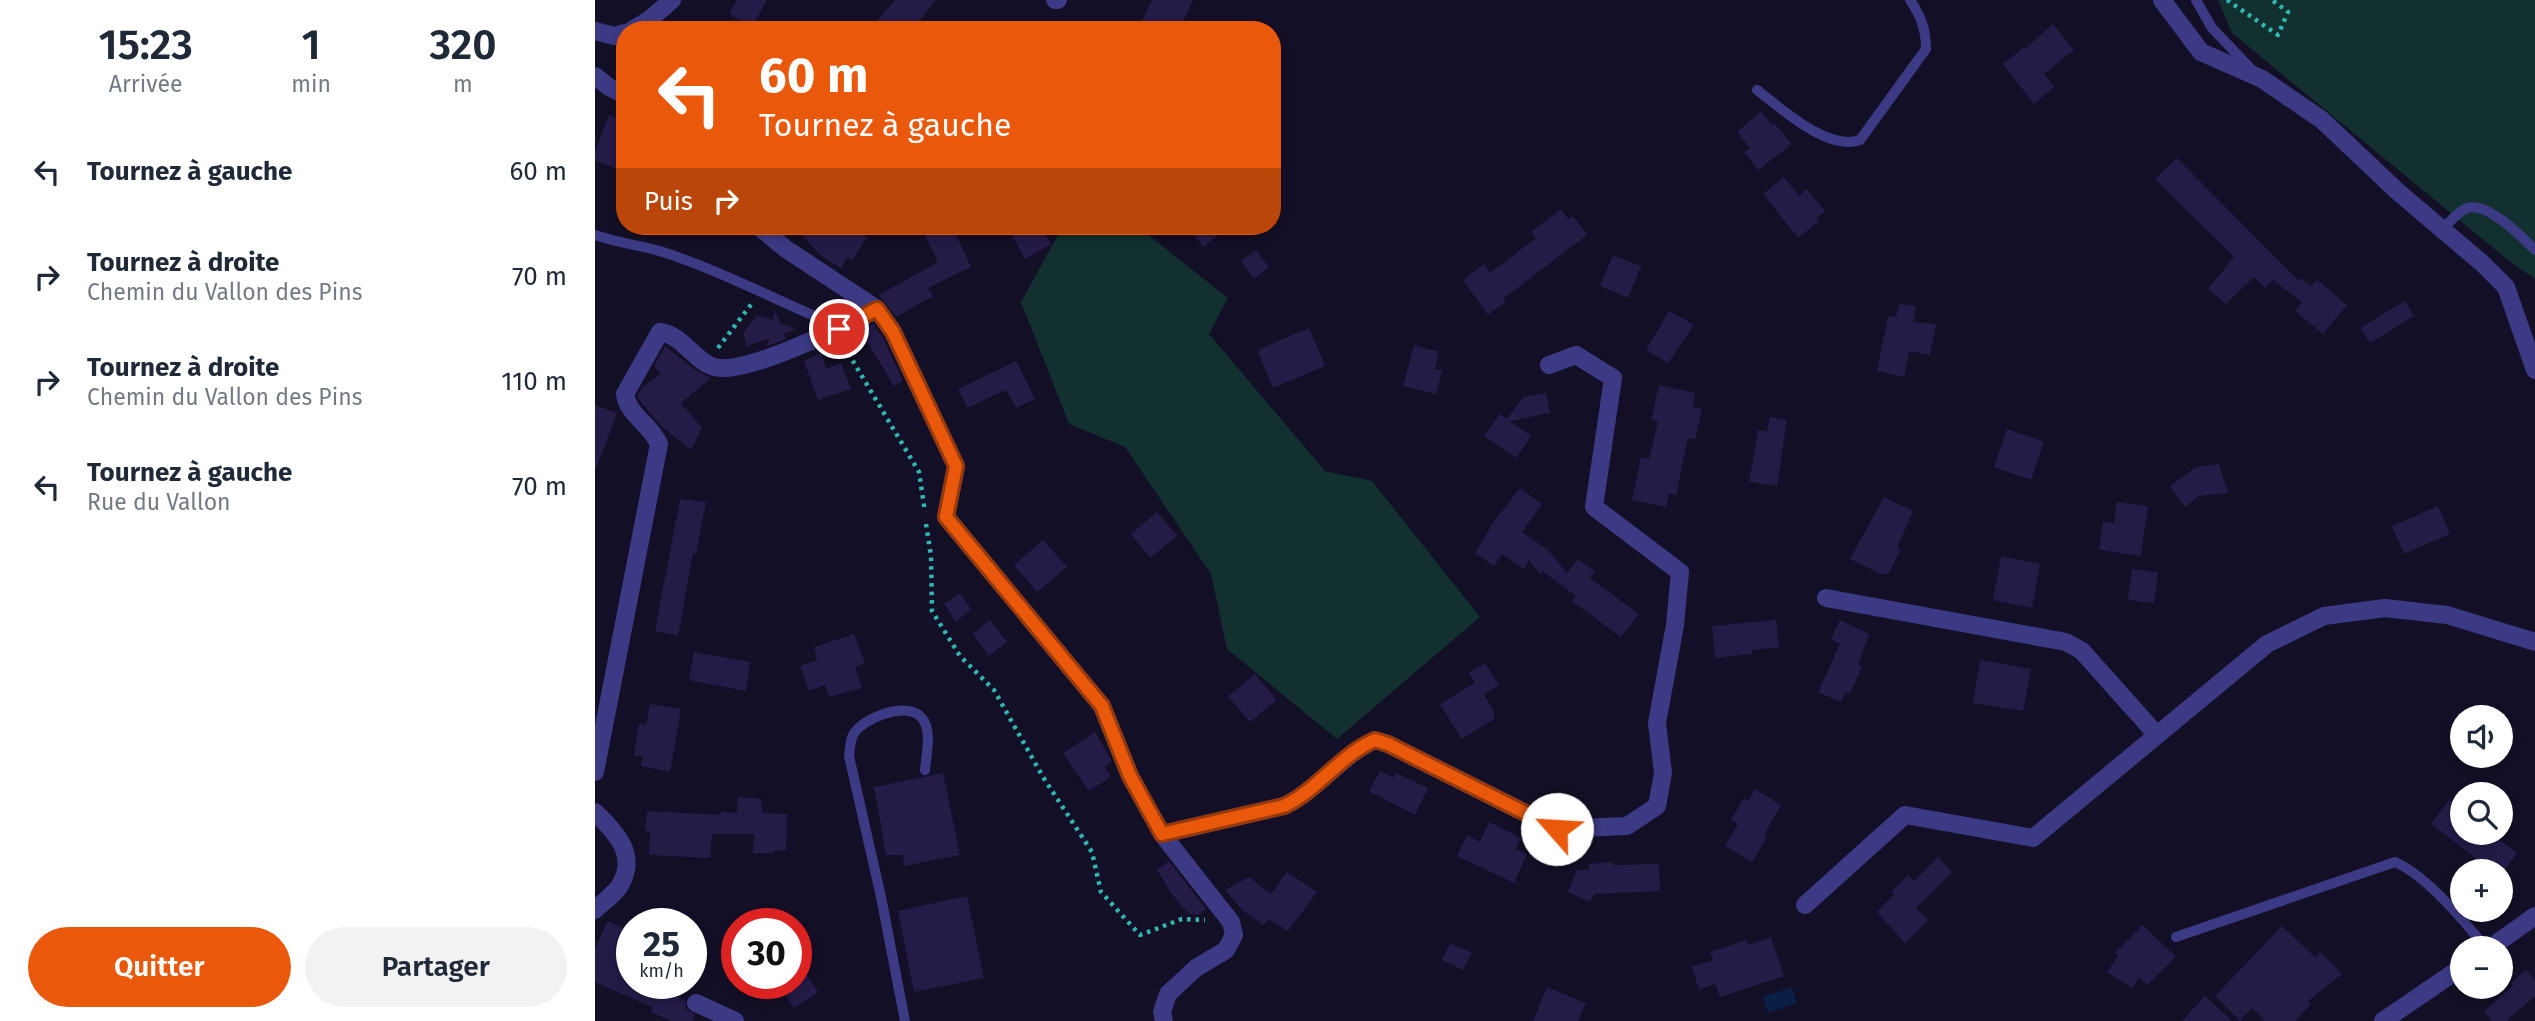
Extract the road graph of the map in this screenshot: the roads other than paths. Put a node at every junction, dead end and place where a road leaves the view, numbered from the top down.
1 (672, 0) edge
2 (1910, 0) edge
3 (2162, 0) edge
4 (2196, 0) edge
5 (647, 21) edge
6 (595, 31) edge
7 (616, 35) edge
8 (595, 76) edge
9 (2262, 79) junction
10 (1757, 89) dead end
11 (616, 90) edge
12 (2442, 229) junction
13 (595, 235) edge
14 (769, 235) edge
15 (2535, 250) edge
16 (877, 309) junction
17 (834, 331) junction
18 (1549, 365) dead end
19 (2535, 370) edge
20 (1826, 598) dead end
21 (2535, 642) edge
22 (2157, 735) junction
23 (925, 770) dead end
24 (595, 772) edge
25 (595, 812) edge
26 (1162, 834) junction
27 (1805, 905) dead end
28 (595, 910) edge
29 (2535, 916) edge
30 (2477, 936) edge
31 (2506, 936) edge
32 (2176, 937) dead end
33 (2450, 975) edge
34 (696, 1003) dead end
35 (735, 1021) edge
36 (905, 1021) edge
37 (1164, 1021) edge
38 (2383, 1021) edge

1 - 5 street
2 - 10 lane
3 - 9 street
4 - 9 lane
6 - 7 street
8 - 11 street
9 - 12 street
12 - 15 lane
12 - 19 street
13 - 17 lane
14 - 16 street
16 - 17 street
16 - 26 street
17 - 24 street
18 - 26 street
20 - 22 street
21 - 22 street
22 - 27 street
23 - 36 lane
25 - 28 street
26 - 37 street
29 - 31 street
30 - 32 lane
33 - 38 street
34 - 35 street

